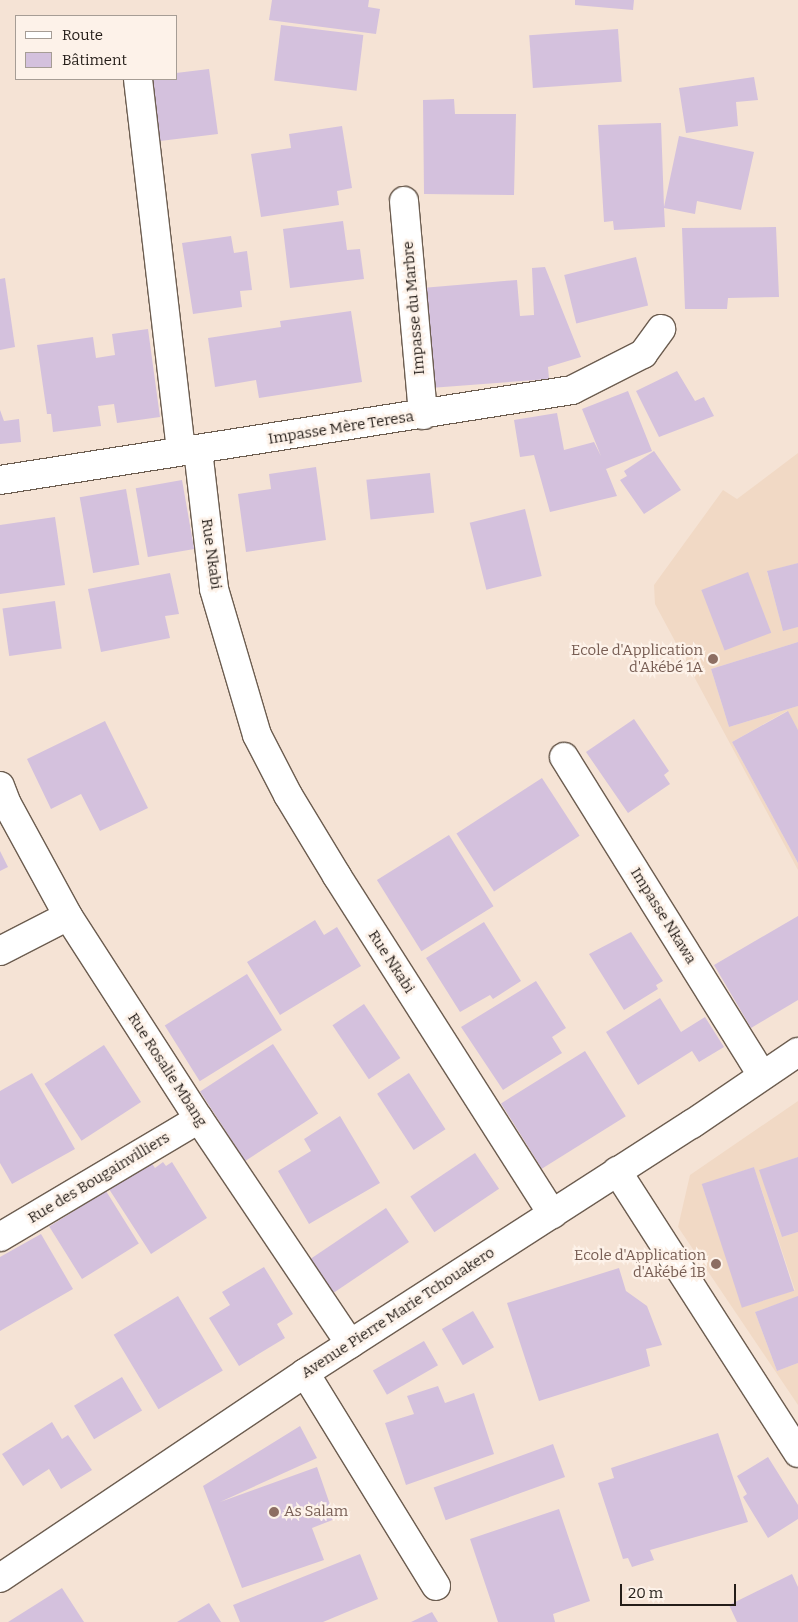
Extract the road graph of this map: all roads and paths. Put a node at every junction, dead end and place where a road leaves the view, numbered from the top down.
1 (138, 80) edge
2 (404, 201) dead end
3 (661, 330) dead end
4 (423, 416) junction
5 (189, 450) junction
6 (0, 480) edge
7 (564, 757) dead end
8 (0, 786) edge
9 (68, 916) junction
10 (0, 951) edge
11 (798, 1052) edge
12 (762, 1075) junction
13 (199, 1119) junction
14 (617, 1171) junction
15 (552, 1214) junction
16 (0, 1237) edge
17 (350, 1344) junction
18 (305, 1373) junction
19 (798, 1453) edge
20 (0, 1578) edge
21 (436, 1586) dead end

1 - 5 street, Rue Nkabi
2 - 4 street, Impasse du Marbre
3 - 4 street, Impasse Mère Teresa
4 - 5 street, Impasse Mère Teresa
5 - 6 street, Impasse Mère Teresa
5 - 15 street, Rue Nkabi
7 - 12 street, Impasse Nkawa
8 - 9 street, Rue Rosalie Mbang
9 - 10 street
9 - 13 street, Rue Rosalie Mbang
11 - 12 street, Avenue Pierre Marie Tchouakero
12 - 14 street, Avenue Pierre Marie Tchouakero
13 - 16 street, Rue des Bougainvilliers
13 - 17 street, Rue Rosalie Mbang
14 - 15 street, Avenue Pierre Marie Tchouakero
14 - 19 street
15 - 17 street, Avenue Pierre Marie Tchouakero
17 - 18 street, Avenue Pierre Marie Tchouakero
18 - 20 street, Avenue Pierre Marie Tchouakero
18 - 21 street

